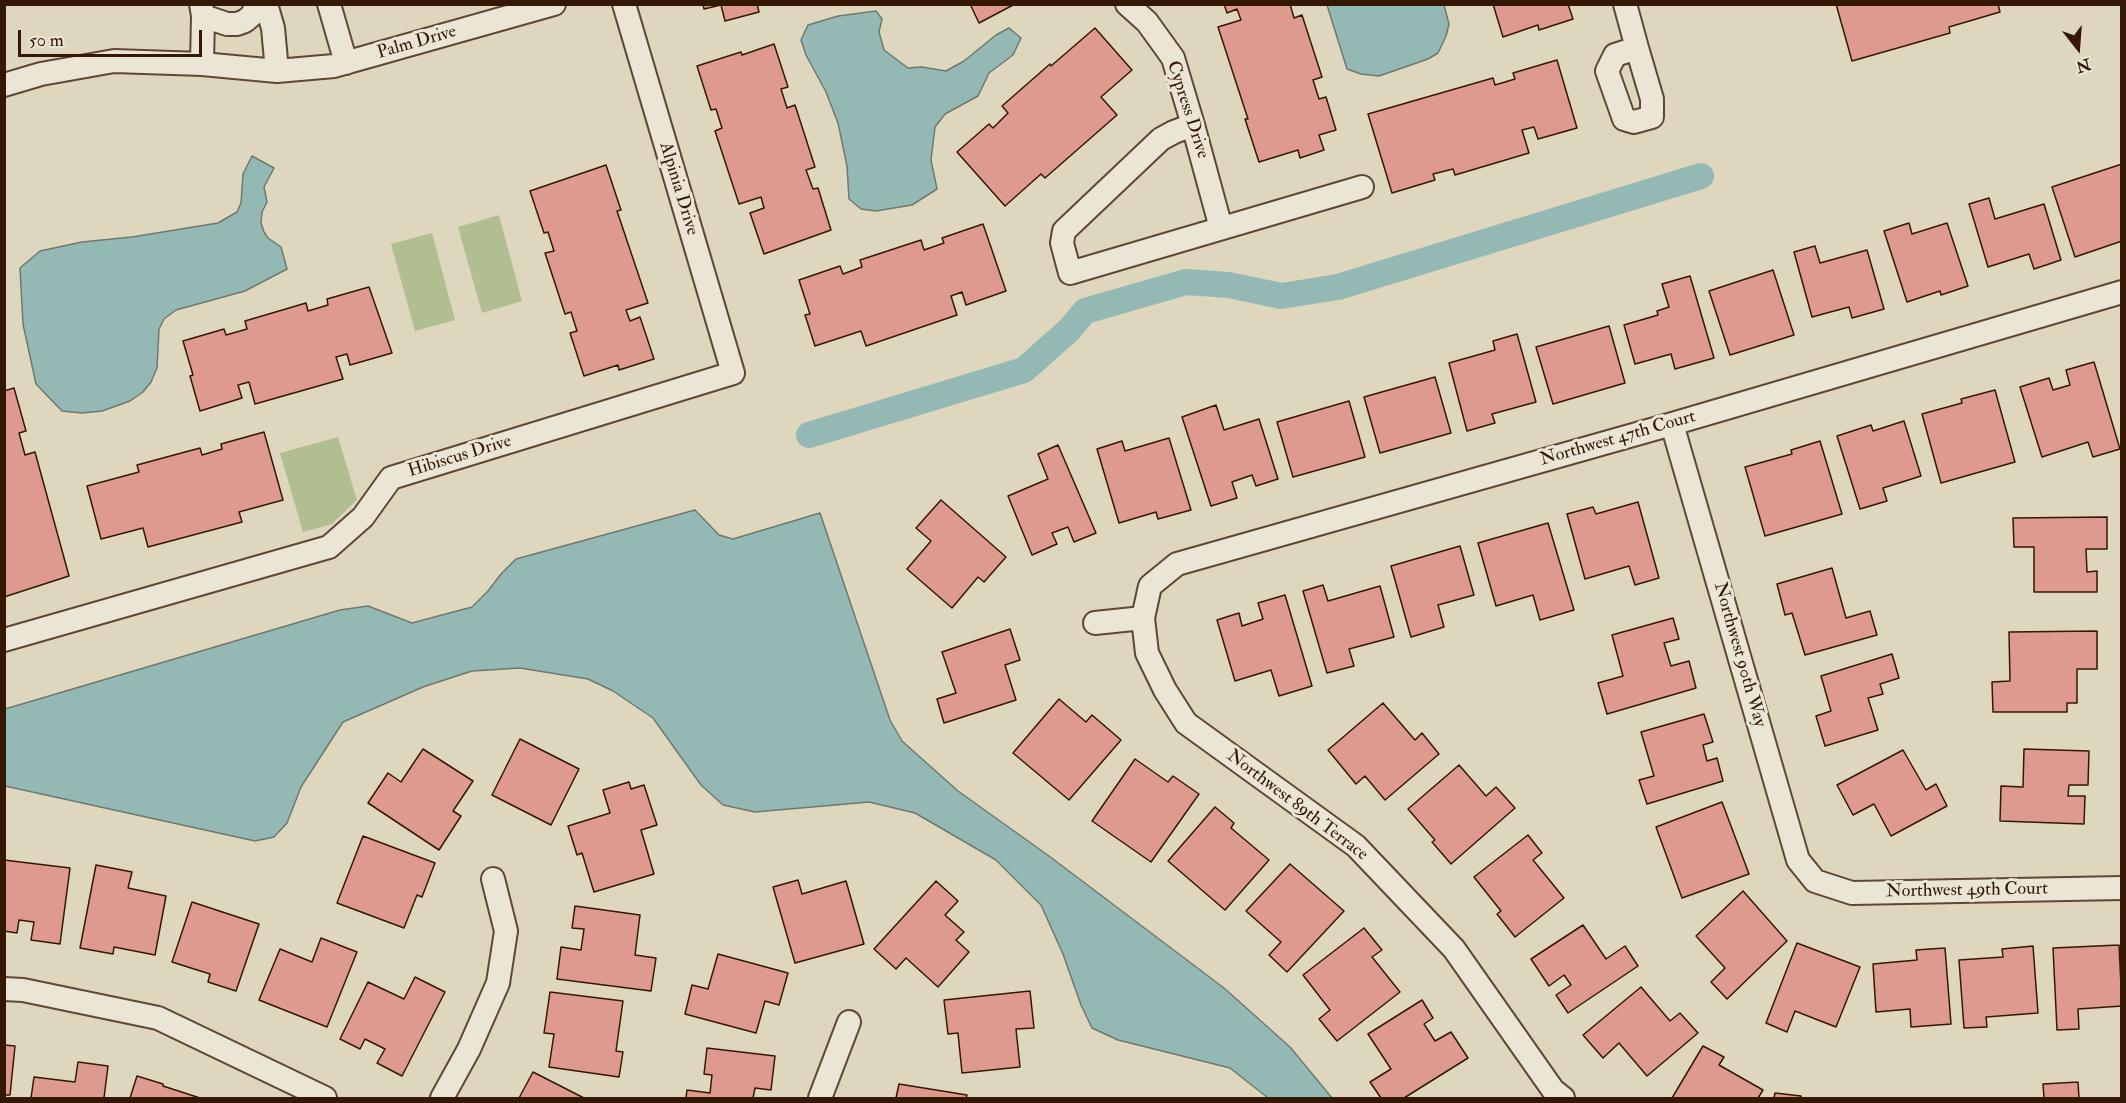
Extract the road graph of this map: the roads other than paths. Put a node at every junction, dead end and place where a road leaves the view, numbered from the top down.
1 (257, 4) edge
2 (266, 4) edge
3 (329, 4) edge
4 (554, 4) edge
5 (624, 4) edge
6 (1127, 4) edge
7 (1625, 4) edge
8 (202, 10) edge
9 (1637, 48) dead end
10 (346, 63) junction
11 (202, 64) junction
12 (277, 71) junction
13 (4, 85) edge
14 (1193, 125) junction
15 (1362, 187) dead end
16 (1221, 228) junction
17 (2121, 292) edge
18 (733, 373) joint
19 (1672, 423) junction
20 (1143, 618) junction
21 (1095, 622) dead end
22 (4, 640) edge
23 (493, 879) dead end
24 (1815, 881) joint
25 (2121, 888) edge
26 (4, 989) edge
27 (849, 1022) dead end
28 (325, 1098) edge
29 (442, 1098) edge
30 (820, 1098) edge
31 (1563, 1098) edge

1 - 8 street
2 - 12 street
3 - 10 street
4 - 10 street, Palm Drive
5 - 18 street, Alpinia Drive
6 - 14 street, Cypress Drive
7 - 9 street
8 - 11 street
10 - 12 street, Palm Drive
11 - 12 street, Palm Drive
11 - 13 street, Palm Drive
14 - 16 street, Cypress Drive
14 - 16 street
15 - 16 street
17 - 19 street, Northwest 47th Court
18 - 22 street, Hibiscus Drive
19 - 20 street, Northwest 47th Court
19 - 24 street, Northwest 90th Way
20 - 21 street
20 - 31 street, Northwest 89th Terrace
23 - 29 street
24 - 25 street, Northwest 49th Court
26 - 28 street
27 - 30 street

